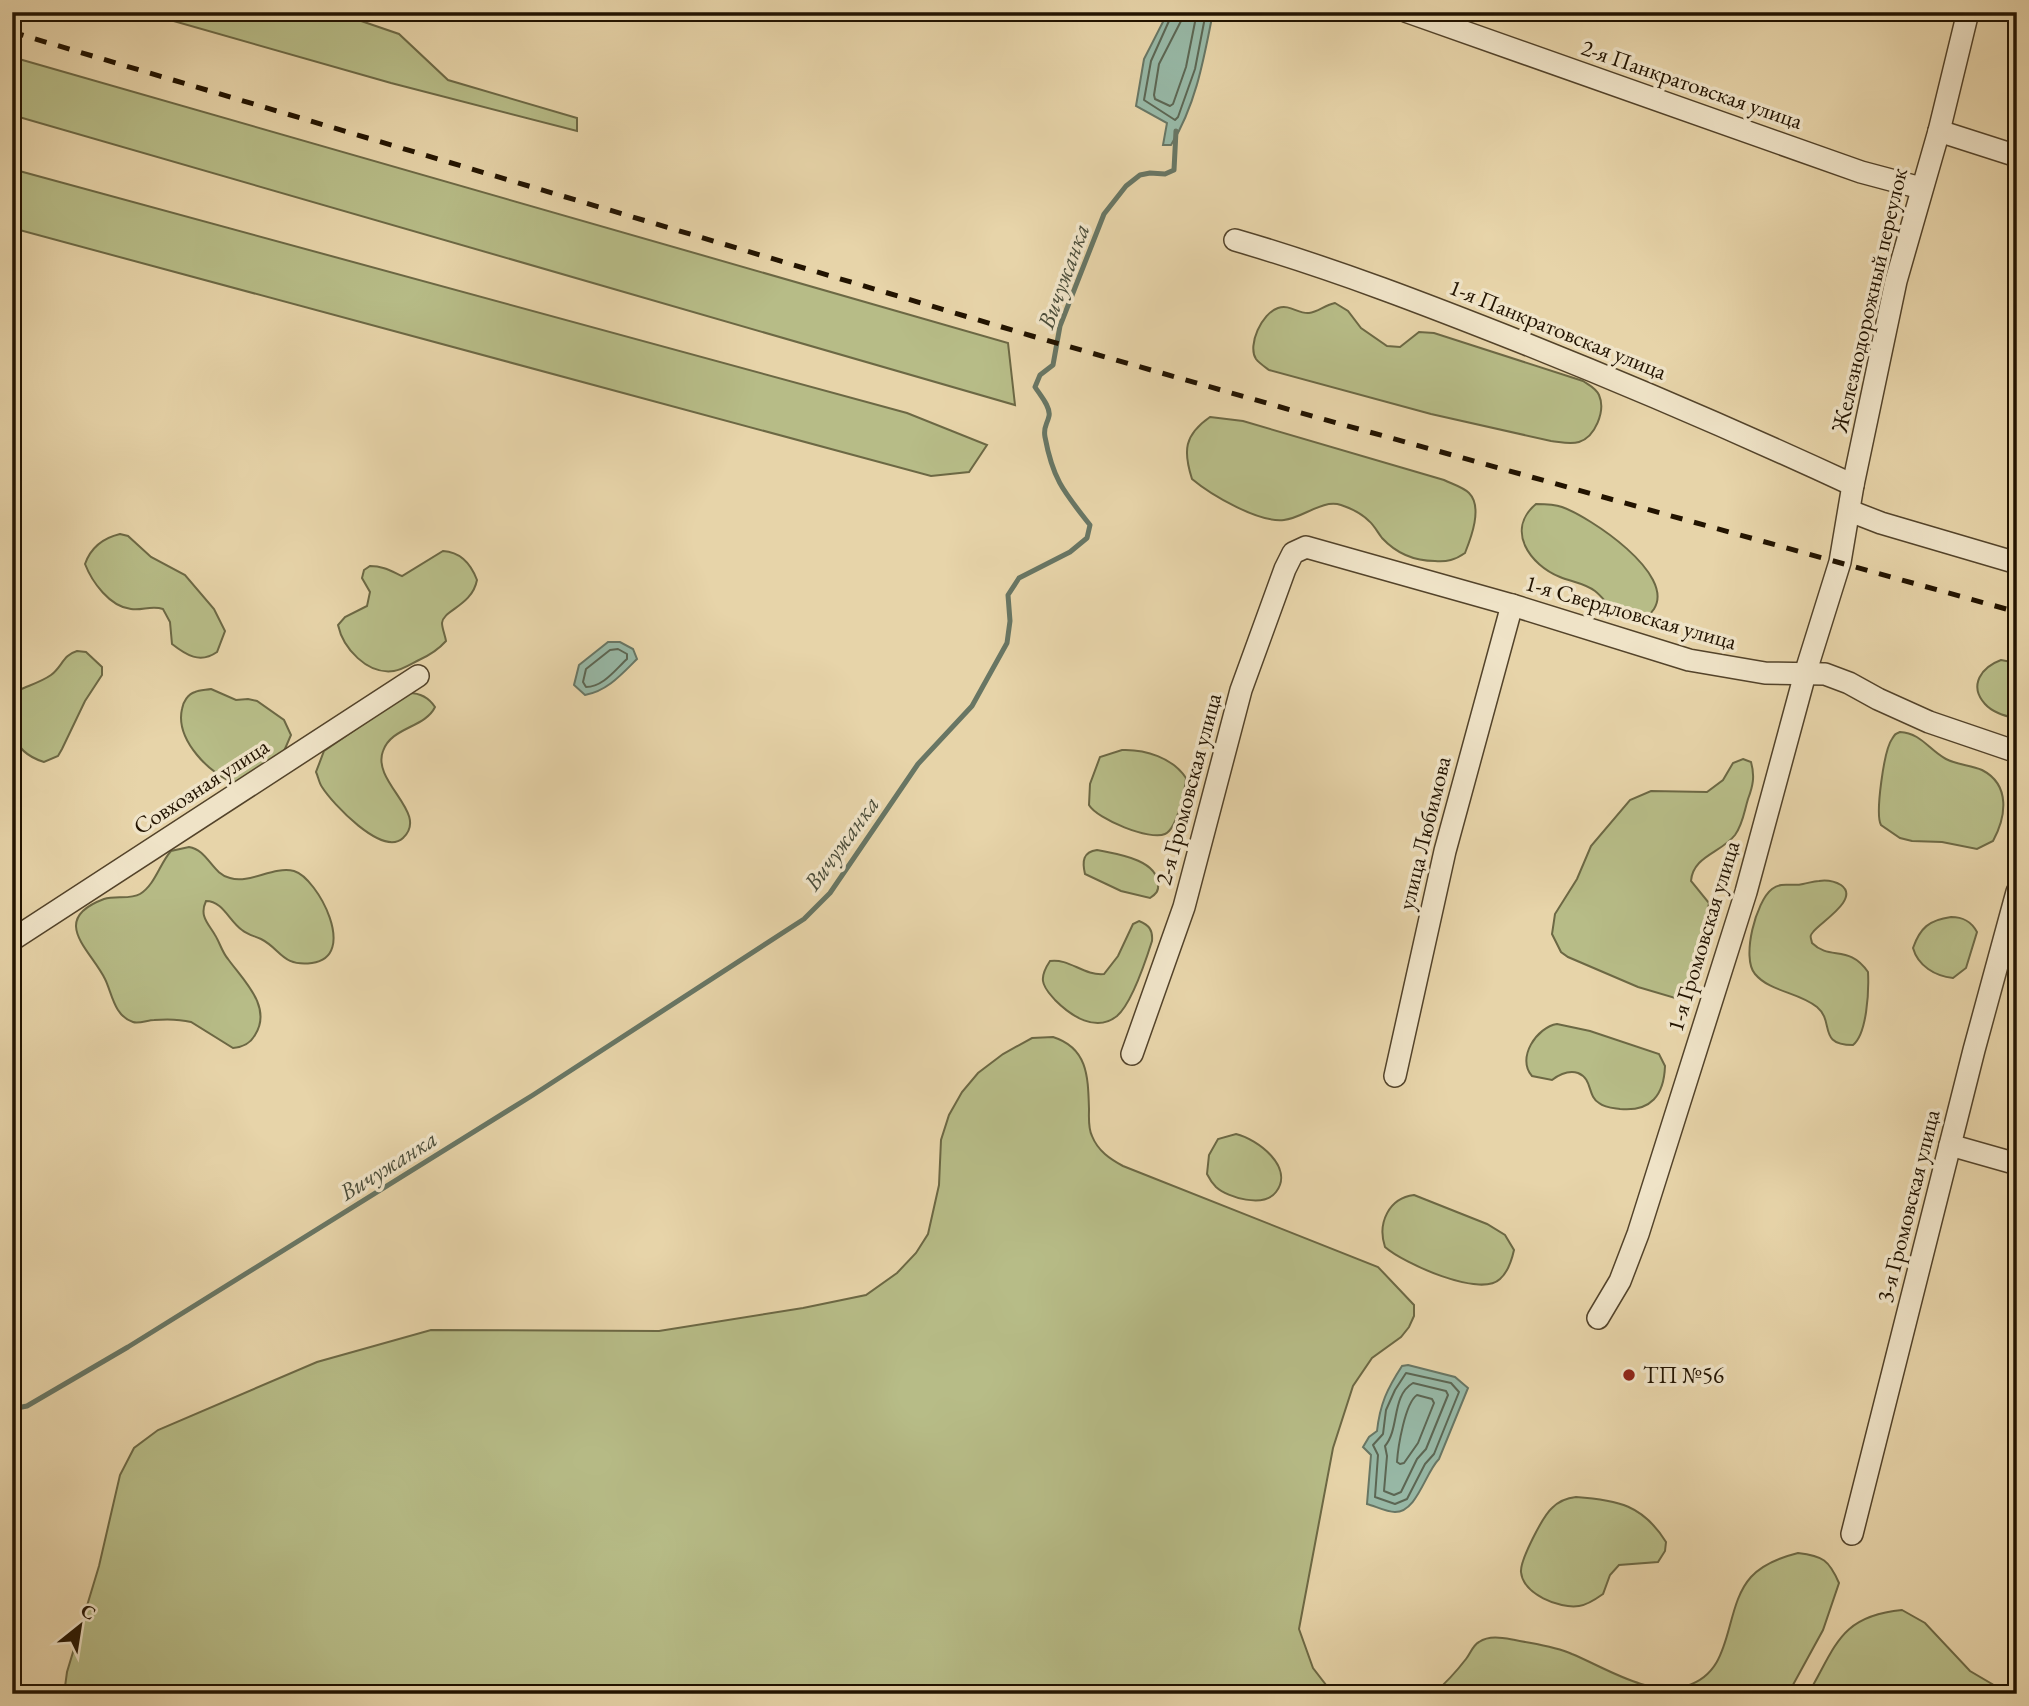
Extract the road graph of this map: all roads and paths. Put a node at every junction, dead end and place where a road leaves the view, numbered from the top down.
1 (1408, 12) edge
2 (1968, 12) edge
3 (1939, 131) junction
4 (2017, 156) edge
5 (1921, 188) junction
6 (1236, 240) dead end
7 (1853, 485) junction
8 (1850, 510) junction
9 (1306, 547) joint
10 (1840, 562) joint
11 (2017, 563) edge
12 (1512, 605) junction
13 (1805, 674) junction
14 (418, 676) dead end
15 (2017, 752) edge
16 (2017, 892) edge
17 (12, 940) edge
18 (1132, 1054) dead end
19 (1395, 1076) dead end
20 (1950, 1145) junction
21 (2017, 1164) edge
22 (1598, 1318) dead end
23 (1852, 1534) dead end

1 - 5 street, 2-я Панкратовская улица
2 - 3 street, Железнодорожный переулок
3 - 4 street
3 - 5 street, Железнодорожный переулок
5 - 7 street, Железнодорожный переулок
6 - 7 street, 1-я Панкратовская улица
7 - 8 street, Железнодорожный переулок
8 - 10 street, Железнодорожный переулок
8 - 11 street
9 - 12 street, 1-я Свердловская улица
9 - 18 street, 2-я Громовская улица
10 - 13 street, 1-я Громовская улица
12 - 13 street, 1-я Свердловская улица
12 - 19 street, улица Любимова
13 - 15 street, 1-я Свердловская улица
13 - 22 street, 1-я Громовская улица
14 - 17 street, Совхозная улица
16 - 20 street, 3-я Громовская улица
20 - 21 street
20 - 23 street, 3-я Громовская улица

